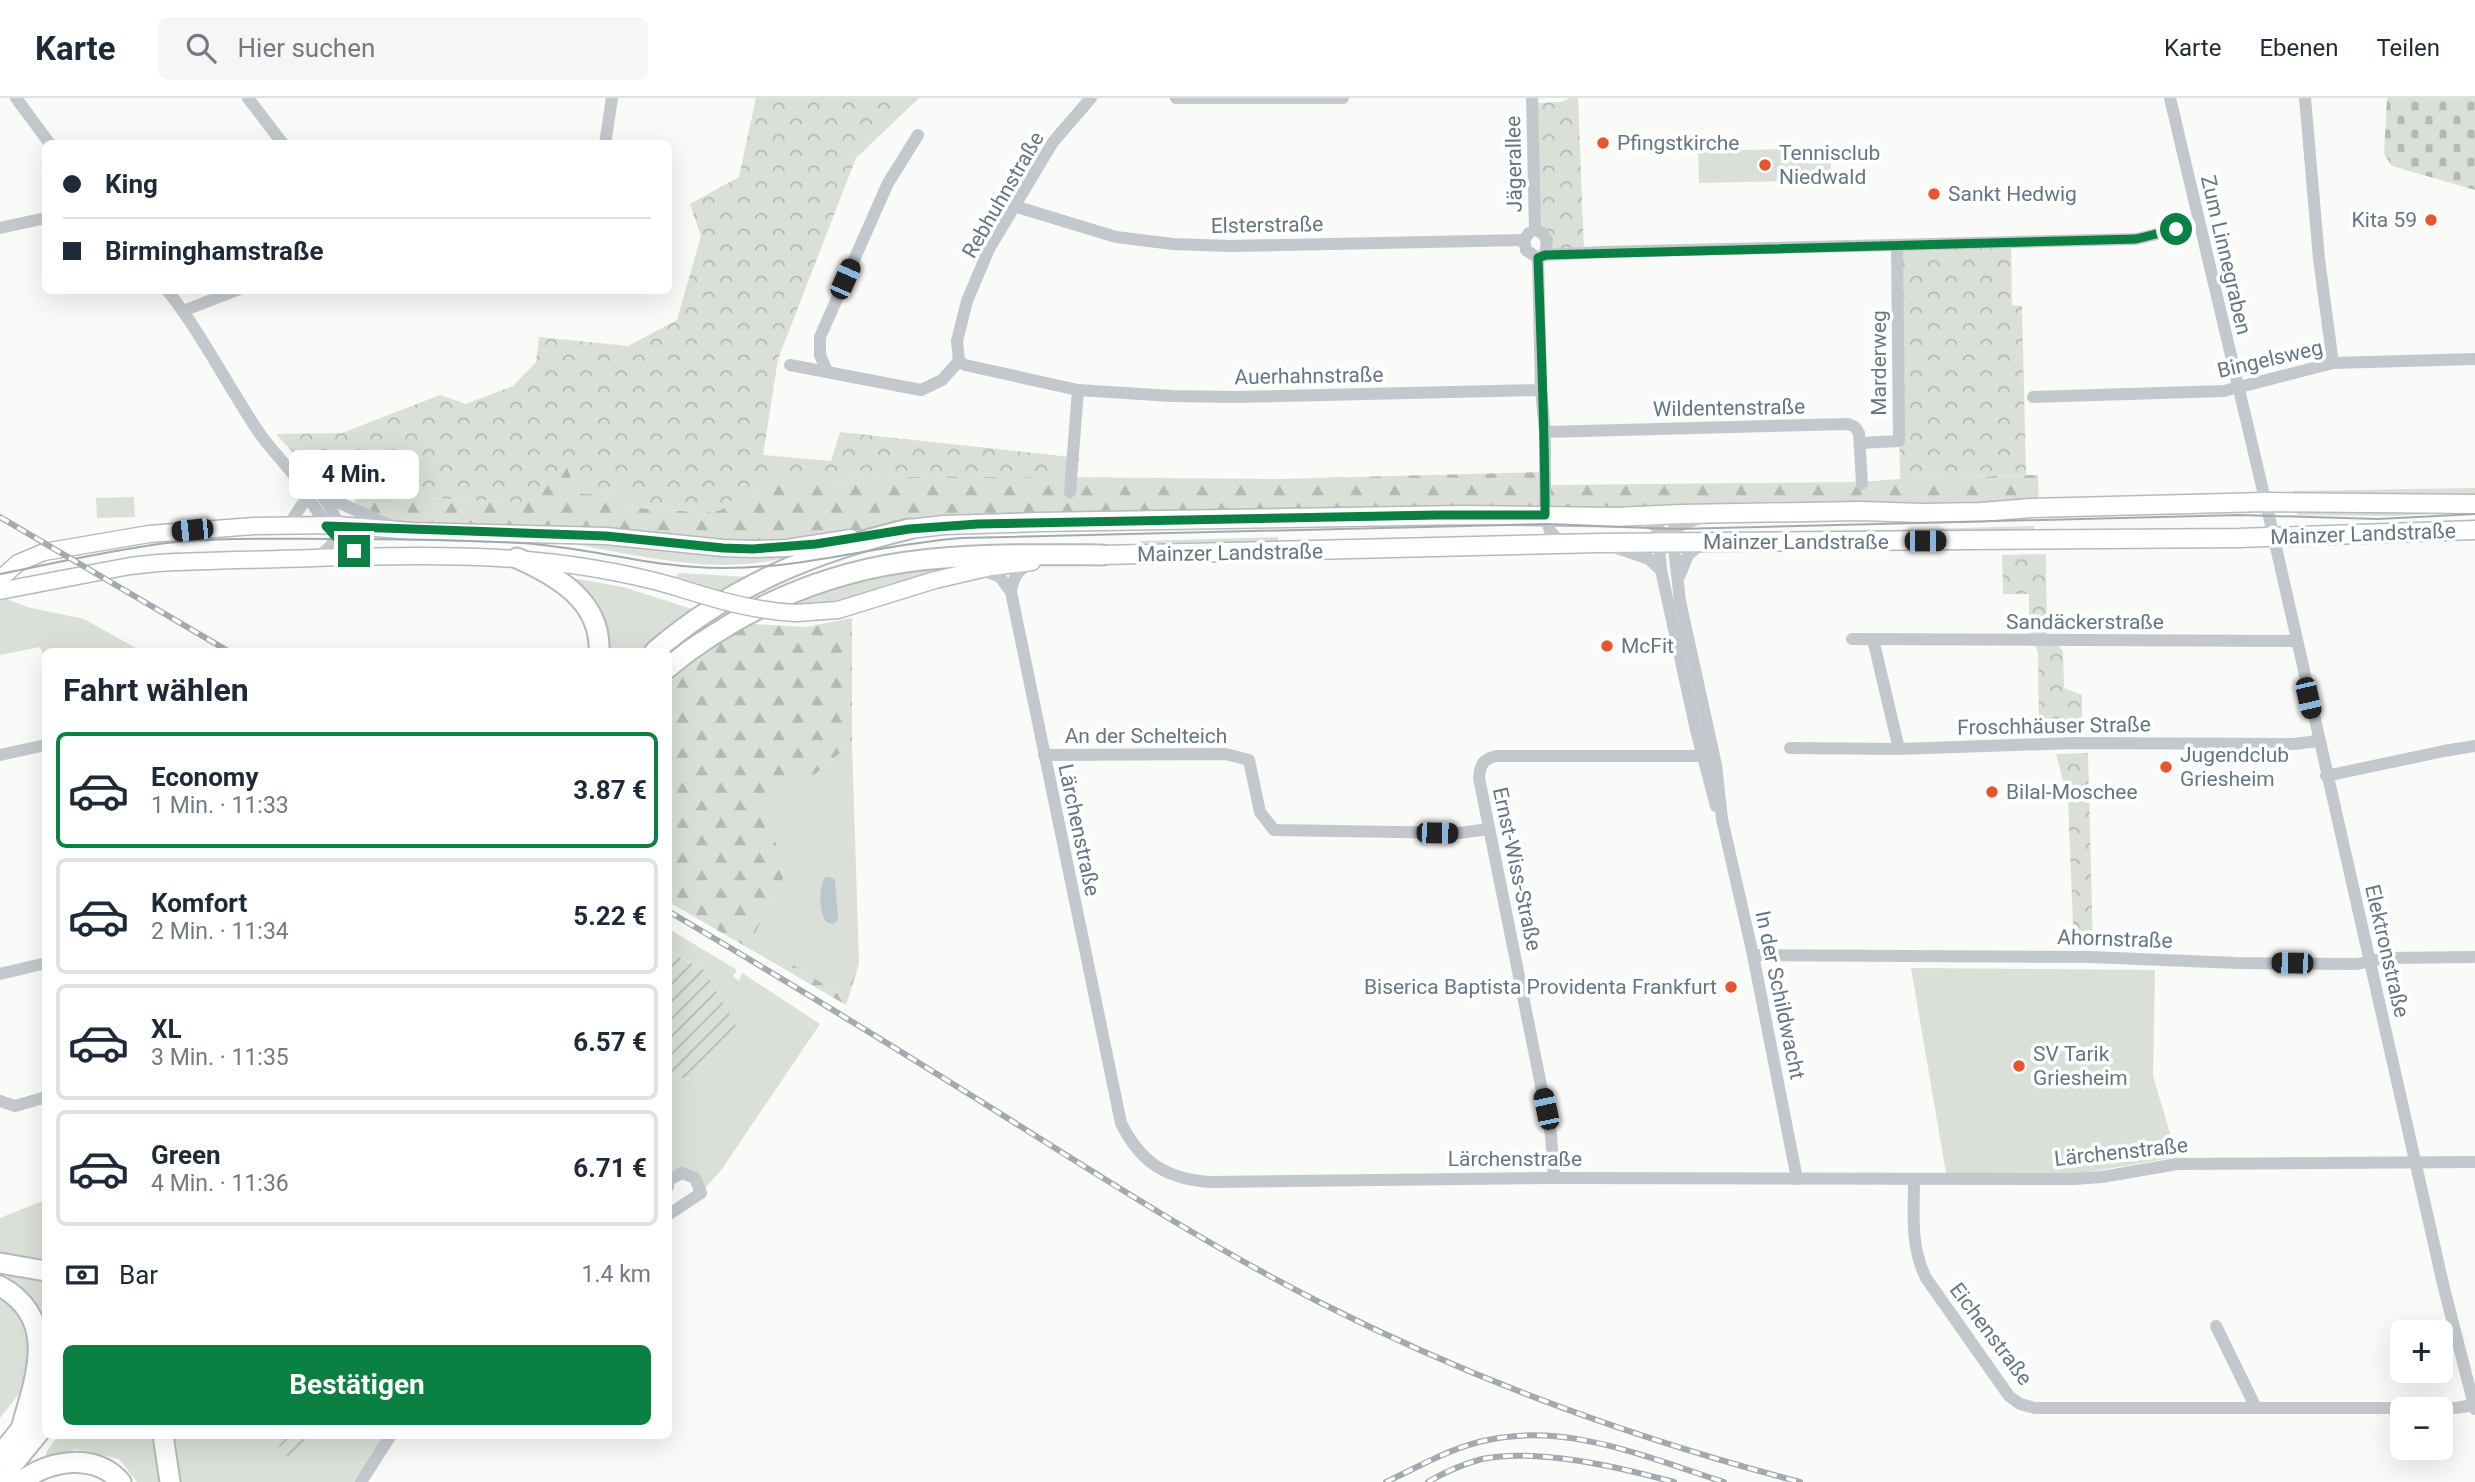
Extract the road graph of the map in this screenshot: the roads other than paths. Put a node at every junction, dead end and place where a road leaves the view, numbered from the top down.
1 (16, 98) edge
2 (248, 98) edge
3 (612, 98) edge
4 (1091, 98) edge
5 (1176, 98) edge
6 (1343, 98) edge
7 (1532, 98) edge
8 (2170, 98) edge
9 (2305, 98) edge
10 (1232, 99) edge
11 (918, 135) dead end
12 (47, 140) edge
13 (280, 140) edge
14 (607, 140) edge
15 (1014, 206) junction
16 (42, 219) edge
17 (2199, 224) junction
18 (0, 228) edge
19 (1535, 230) junction
20 (1524, 240) junction
21 (1897, 245) junction
22 (1541, 256) junction
23 (170, 294) edge
24 (226, 294) edge
25 (183, 310) junction
26 (2475, 359) edge
27 (960, 361) junction
28 (2333, 363) junction
29 (790, 365) dead end
30 (827, 371) junction
31 (2238, 388) junction
32 (1078, 390) junction
33 (1541, 390) junction
34 (2033, 397) dead end
35 (1545, 432) junction
36 (1860, 443) junction
37 (293, 475) junction
38 (1862, 484) dead end
39 (1070, 492) dead end
40 (322, 495) junction
41 (307, 496) junction
42 (2265, 502) junction
43 (2475, 504) edge
44 (1720, 513) junction
45 (1545, 515) junction
46 (1638, 517) junction
47 (282, 526) junction
48 (333, 529) junction
49 (909, 529) junction
50 (412, 530) junction
51 (2475, 530) edge
52 (2273, 537) junction
53 (1667, 541) junction
54 (1703, 542) junction
55 (1600, 543) junction
56 (1563, 545) junction
57 (1102, 555) junction
58 (366, 556) junction
59 (314, 558) junction
60 (517, 558) junction
61 (1047, 559) junction
62 (979, 569) junction
63 (1661, 570) junction
64 (0, 579) edge
65 (1677, 581) junction
66 (0, 591) edge
67 (1011, 592) junction
68 (1852, 639) dead end
69 (1873, 639) junction
70 (2296, 641) junction
71 (599, 648) edge
72 (659, 648) edge
73 (672, 665) edge
74 (1696, 730) junction
75 (1711, 741) junction
76 (2318, 741) junction
77 (42, 746) edge
78 (2475, 746) edge
79 (1790, 748) dead end
80 (1899, 749) junction
81 (0, 755) edge
82 (1044, 755) junction
83 (1686, 755) junction
84 (1703, 756) junction
85 (2326, 776) junction
86 (1722, 819) junction
87 (1489, 829) junction
88 (1753, 955) junction
89 (2475, 957) edge
90 (2369, 962) junction
91 (42, 963) edge
92 (0, 974) edge
93 (42, 1098) edge
94 (0, 1101) edge
95 (2475, 1162) edge
96 (2416, 1163) junction
97 (1554, 1178) junction
98 (672, 1179) edge
99 (1797, 1179) junction
100 (1913, 1179) junction
101 (672, 1212) edge
102 (0, 1263) edge
103 (42, 1270) edge
104 (0, 1286) edge
105 (2216, 1326) dead end
106 (42, 1403) edge
107 (2475, 1406) edge
108 (2256, 1408) junction
109 (20, 1429) junction
110 (42, 1429) edge
111 (164, 1439) edge
112 (388, 1439) edge
113 (0, 1455) edge
114 (0, 1480) edge
115 (20, 1482) edge
116 (121, 1482) edge
117 (170, 1482) edge
118 (361, 1482) edge

1 - 12 street
2 - 13 street
3 - 14 street
4 - 15 street, Rebhuhnstraße
5 - 10 street
6 - 10 street
7 - 19 street, Jägerallee
8 - 17 street, Zum Linnegraben
9 - 28 street
11 - 30 street
15 - 20 street, Elsterstraße
15 - 27 street, Rebhuhnstraße
16 - 18 street
17 - 21 street
17 - 31 street, Zum Linnegraben
19 - 20 street, Jägerallee
19 - 22 street, Jägerallee
20 - 22 street, Jägerallee
21 - 22 street
21 - 36 street, Marderweg
22 - 33 street, Jägerallee
23 - 25 street
24 - 25 street
25 - 37 street
26 - 28 street, Bingelsweg
27 - 30 street
27 - 32 street, Auerhahnstraße
28 - 31 street, Bingelsweg
29 - 30 street
31 - 34 street, Bingelsweg
31 - 42 street, Zum Linnegraben
32 - 33 street, Auerhahnstraße
32 - 39 street
33 - 35 street, Jägerallee
35 - 36 street, Wildentenstraße
35 - 45 street, Jägerallee
36 - 38 street
37 - 40 street
37 - 41 street
40 - 48 street
40 - 50 street
41 - 47 street
41 - 48 street
42 - 43 main road, Mainzer Landstraße
42 - 44 main road, Mainzer Landstraße
42 - 52 street, Elektronstraße
44 - 46 main road, Mainzer Landstraße
44 - 53 street
45 - 46 main road, Mainzer Landstraße
45 - 49 main road, Mainzer Landstraße
45 - 56 street
46 - 53 street
47 - 48 main road, Mainzer Landstraße
47 - 64 main road, Mainzer Landstraße
48 - 50 main road, Mainzer Landstraße
48 - 58 street
48 - 59 street
49 - 50 main road, Mainzer Landstraße
49 - 72 highway
51 - 52 main road, Mainzer Landstraße
52 - 54 main road, Mainzer Landstraße
52 - 70 street, Elektronstraße
53 - 54 main road, Mainzer Landstraße
53 - 55 main road, Mainzer Landstraße
53 - 63 street, In der Schildwacht
53 - 65 street, In der Schildwacht
54 - 65 street
55 - 56 main road, Mainzer Landstraße
55 - 63 street
56 - 57 main road, Mainzer Landstraße
57 - 61 main road, Mainzer Landstraße
57 - 73 highway
58 - 59 main road, Mainzer Landstraße
58 - 60 main road, Mainzer Landstraße
59 - 66 main road, Mainzer Landstraße
60 - 62 main road, Mainzer Landstraße, bridge
60 - 71 highway
61 - 62 main road, Mainzer Landstraße
61 - 67 street
62 - 67 street
63 - 74 street, In der Schildwacht
65 - 75 street, In der Schildwacht
67 - 82 street, Lärchenstraße
68 - 69 street, Sandäckerstraße
69 - 70 street, Sandäckerstraße
69 - 80 street
70 - 76 street, Elektronstraße
74 - 83 street
74 - 84 street, In der Schildwacht
75 - 84 street
75 - 86 street, In der Schildwacht
76 - 80 street, Froschhäuser Straße
76 - 85 street, Elektronstraße
77 - 81 street
78 - 85 street
79 - 80 street, Froschhäuser Straße
82 - 87 street, An der Schelteich
82 - 97 street, Lärchenstraße
83 - 84 street, Ernst-Wiss-Straße
83 - 87 street, Ernst-Wiss-Straße
84 - 86 street, In der Schildwacht
85 - 90 street, Elektronstraße
86 - 88 street, In der Schildwacht
87 - 97 street, Ernst-Wiss-Straße
88 - 90 street, Ahornstraße
88 - 99 street, In der Schildwacht
89 - 90 street, Ahornstraße
90 - 96 street, Elektronstraße
91 - 92 street
93 - 94 street
95 - 96 street, Lärchenstraße
96 - 100 street, Lärchenstraße
96 - 107 street, Elektronstraße
97 - 99 street, Lärchenstraße
98 - 101 street
99 - 100 street, Lärchenstraße
100 - 108 street, Eichenstraße
102 - 103 highway
104 - 109 highway
105 - 108 street
106 - 109 highway
107 - 108 street, Eichenstraße
109 - 113 highway
110 - 114 highway
111 - 117 highway
112 - 118 street
115 - 116 highway

